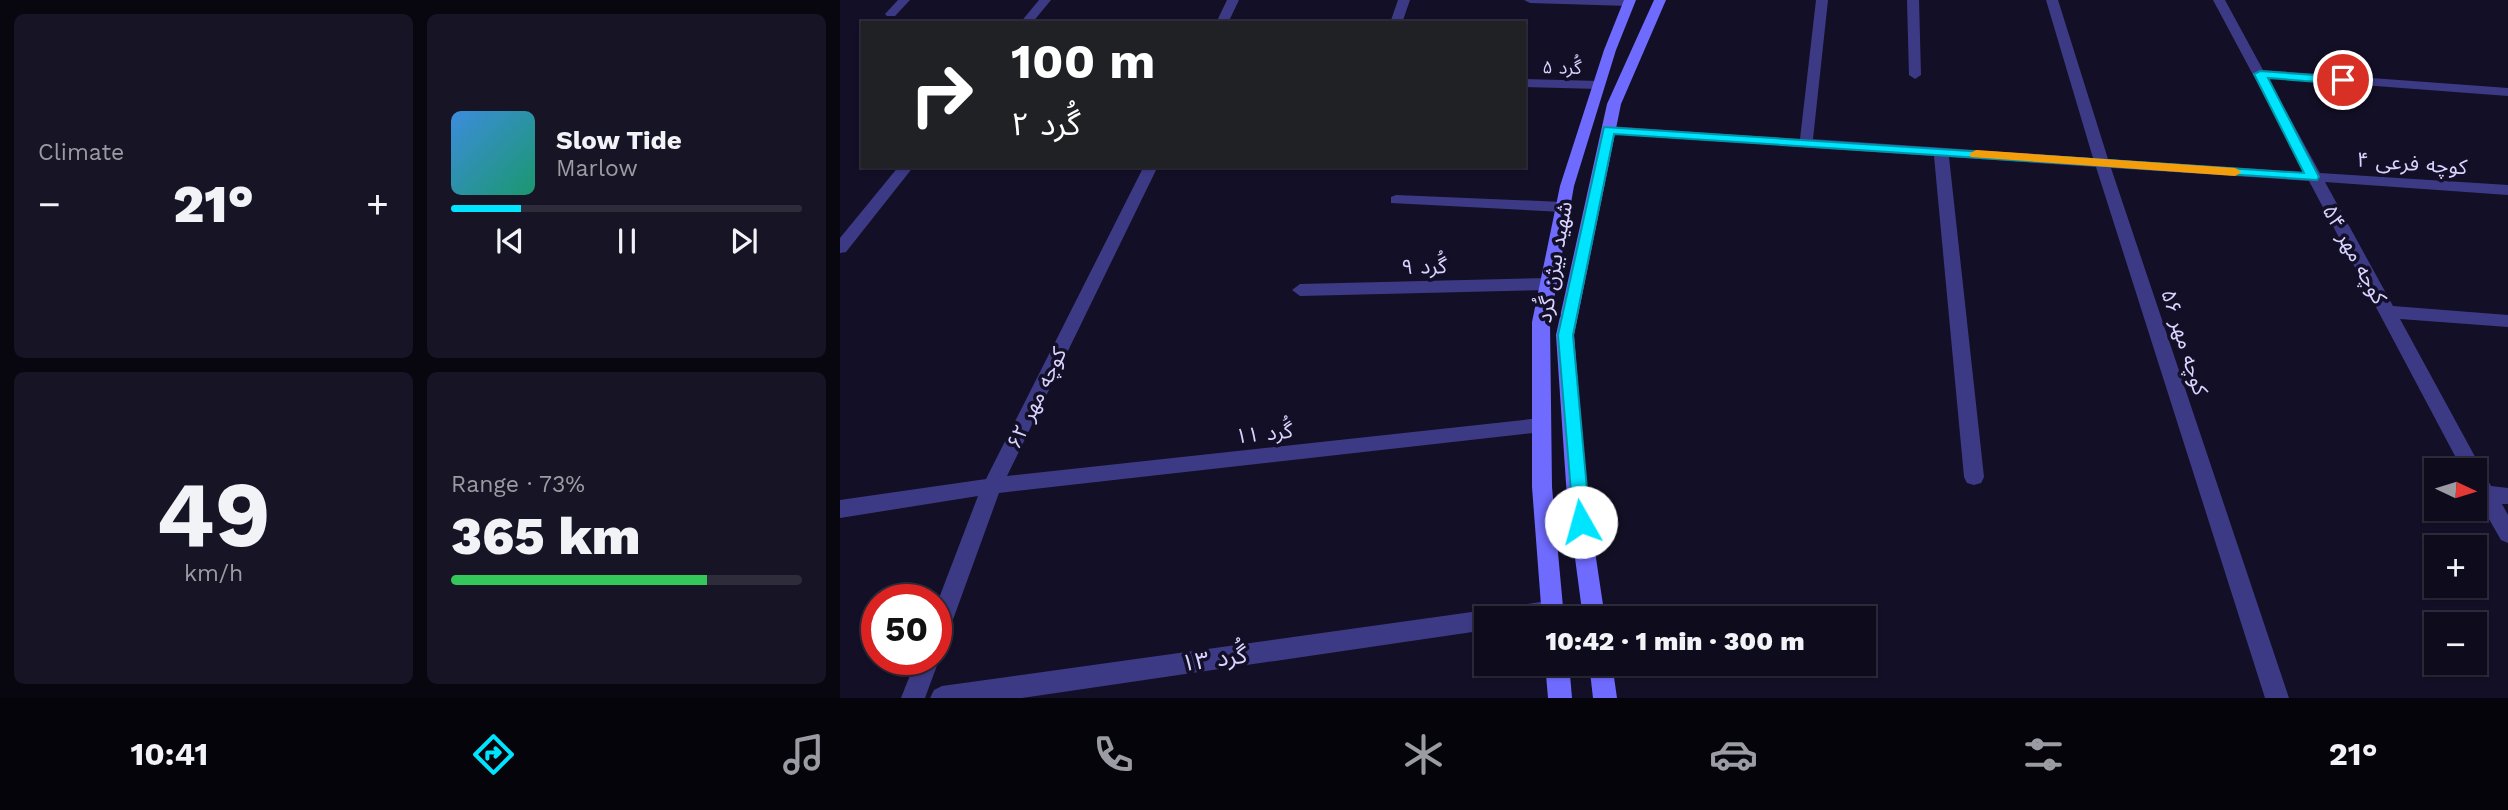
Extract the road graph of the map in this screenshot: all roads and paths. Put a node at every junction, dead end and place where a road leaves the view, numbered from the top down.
1 (904, 0) edge
2 (1045, 0) edge
3 (1233, 0) edge
4 (1404, 0) edge
5 (1530, 0) edge
6 (1660, 0) edge
7 (1822, 0) edge
8 (1913, 0) edge
9 (2052, 0) edge
10 (2219, 0) edge
11 (1555, 1) edge
12 (1630, 1) edge
13 (891, 14) dead end
14 (1028, 21) edge
15 (1223, 21) edge
16 (1397, 21) edge
17 (2260, 74) junction
18 (1915, 75) dead end
19 (1526, 83) edge
20 (1599, 85) junction
21 (2508, 92) edge
22 (1609, 130) junction
23 (1806, 142) junction
24 (1941, 152) junction
25 (2102, 163) junction
26 (905, 168) edge
27 (1150, 168) edge
28 (2313, 177) junction
29 (2508, 190) edge
30 (1396, 200) dead end
31 (1563, 207) junction
32 (840, 248) edge
33 (1548, 285) junction
34 (1300, 290) dead end
35 (2388, 312) junction
36 (2508, 321) edge
37 (1541, 425) junction
38 (2466, 458) edge
39 (1973, 477) dead end
40 (992, 486) junction
41 (2487, 494) edge
42 (2508, 496) edge
43 (2487, 497) edge
44 (840, 509) edge
45 (2508, 534) edge
46 (952, 593) edge
47 (1552, 606) edge
48 (1592, 606) edge
49 (1474, 622) edge
50 (922, 675) edge
51 (1558, 676) edge
52 (1602, 676) edge
53 (913, 698) edge
54 (942, 698) edge
55 (1560, 698) edge
56 (1605, 698) edge
57 (2277, 698) edge

1 - 13 street
2 - 14 street
3 - 15 street
4 - 16 street
5 - 11 street
6 - 22 main road, شهید بیژن گُرد
7 - 23 street
8 - 18 street
9 - 25 street, کوچه مهر ۵۶
10 - 17 street, کوچه مهر ۵۴
11 - 12 street
12 - 20 main road, شهید بیژن گُرد
17 - 21 street
17 - 28 street, کوچه مهر ۵۴
19 - 20 street, گُرد ۵
20 - 31 main road, شهید بیژن گُرد
22 - 23 street, کوچه فرعی ۴
22 - 48 main road, شهید بیژن گُرد
23 - 24 street, کوچه فرعی ۴
24 - 25 street, کوچه فرعی ۴
24 - 39 street
25 - 28 street, کوچه فرعی ۴
25 - 57 street, کوچه مهر ۵۶
26 - 32 street
27 - 40 street, کوچه مهر ۶۲
28 - 29 street, کوچه فرعی ۴
28 - 35 street, کوچه مهر ۵۴
30 - 31 street
31 - 33 main road, شهید بیژن گُرد
33 - 34 street, گُرد ۹
33 - 37 main road, شهید بیژن گُرد
35 - 36 street
35 - 38 street, کوچه مهر ۵۴
37 - 40 street, گُرد ۱۱
37 - 47 main road, شهید بیژن گُرد
40 - 44 street, گُرد ۱۱
40 - 46 street, کوچه مهر ۶۲
41 - 42 street
43 - 45 street, کوچه مهر ۵۴
49 - 54 street, گُرد ۱۳
50 - 53 street
51 - 55 main road
52 - 56 main road

